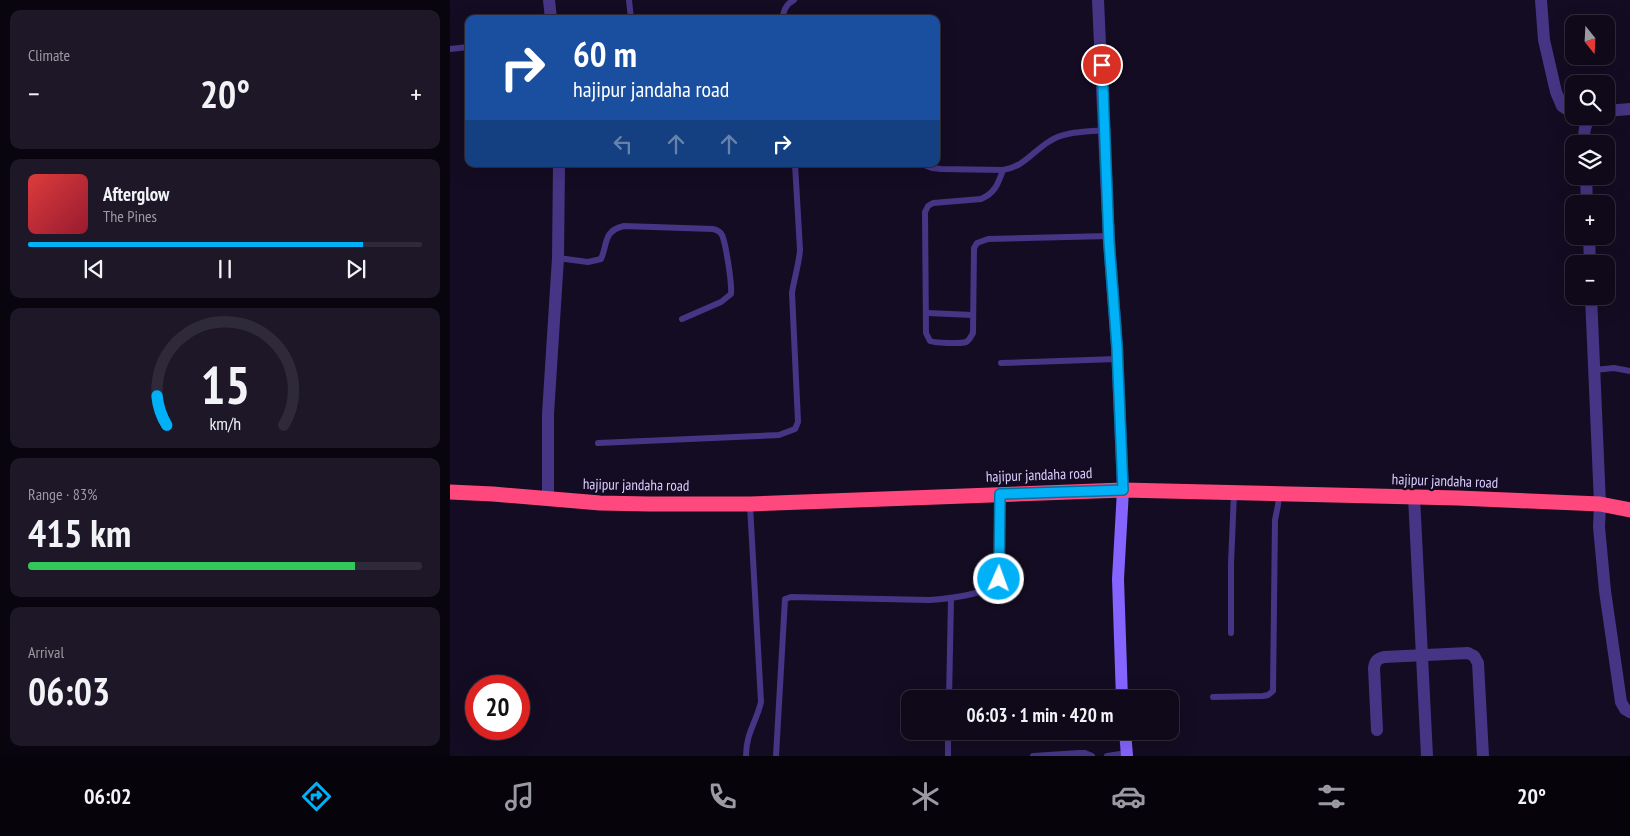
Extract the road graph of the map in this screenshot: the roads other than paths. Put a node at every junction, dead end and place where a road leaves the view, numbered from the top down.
1 (549, 0) edge
2 (629, 0) edge
3 (794, 0) edge
4 (1098, 0) edge
5 (1541, 0) edge
6 (550, 15) edge
7 (631, 15) edge
8 (783, 15) edge
9 (465, 47) edge
10 (450, 49) edge
11 (1565, 108) edge
12 (1630, 109) edge
13 (1615, 110) edge
14 (1105, 130) junction
15 (559, 167) edge
16 (795, 167) edge
17 (930, 167) edge
18 (1004, 170) junction
19 (1109, 236) junction
20 (558, 258) junction
21 (1591, 305) edge
22 (927, 313) junction
23 (973, 315) junction
24 (682, 318) dead end
25 (1118, 359) junction
26 (1001, 363) dead end
27 (1594, 370) junction
28 (1630, 371) edge
29 (598, 443) dead end
30 (1123, 490) junction
31 (450, 492) edge
32 (1234, 492) junction
33 (1279, 493) junction
34 (1000, 494) junction
35 (1414, 498) junction
36 (548, 499) junction
37 (750, 504) junction
38 (1600, 504) junction
39 (1630, 510) edge
40 (951, 599) junction
41 (1231, 633) dead end
42 (1421, 656) junction
43 (949, 690) edge
44 (1122, 690) edge
45 (1213, 697) dead end
46 (1630, 712) edge
47 (1377, 730) dead end
48 (948, 740) edge
49 (1126, 740) edge
50 (1127, 755) edge
51 (746, 756) edge
52 (776, 756) edge
53 (948, 756) edge
54 (1033, 756) edge
55 (1092, 756) edge
56 (1107, 756) edge
57 (1427, 756) edge
58 (1483, 756) edge

1 - 6 street
2 - 7 lane
3 - 8 lane
4 - 14 street
5 - 11 street
9 - 10 lane
12 - 13 street
14 - 18 lane
14 - 19 street
15 - 20 street
16 - 29 lane
17 - 18 lane
18 - 22 lane
19 - 23 lane
19 - 25 street
20 - 24 lane
20 - 36 street
21 - 27 street
22 - 23 lane
22 - 23 lane
25 - 26 lane
25 - 30 street
27 - 28 lane
27 - 38 street
30 - 32 highway, hajipur jandaha road
30 - 34 highway, hajipur jandaha road
30 - 44 street
31 - 36 highway, hajipur jandaha road
32 - 33 highway, hajipur jandaha road
32 - 41 lane
33 - 35 highway, hajipur jandaha road
33 - 45 lane
34 - 37 highway, hajipur jandaha road
34 - 40 lane
35 - 38 highway, hajipur jandaha road
35 - 42 street
36 - 37 highway, hajipur jandaha road
37 - 51 lane
38 - 39 highway, hajipur jandaha road
38 - 46 street
40 - 43 lane
40 - 52 lane
42 - 47 street
42 - 57 street
42 - 58 street
48 - 53 lane
49 - 50 street
50 - 56 lane
54 - 55 lane

